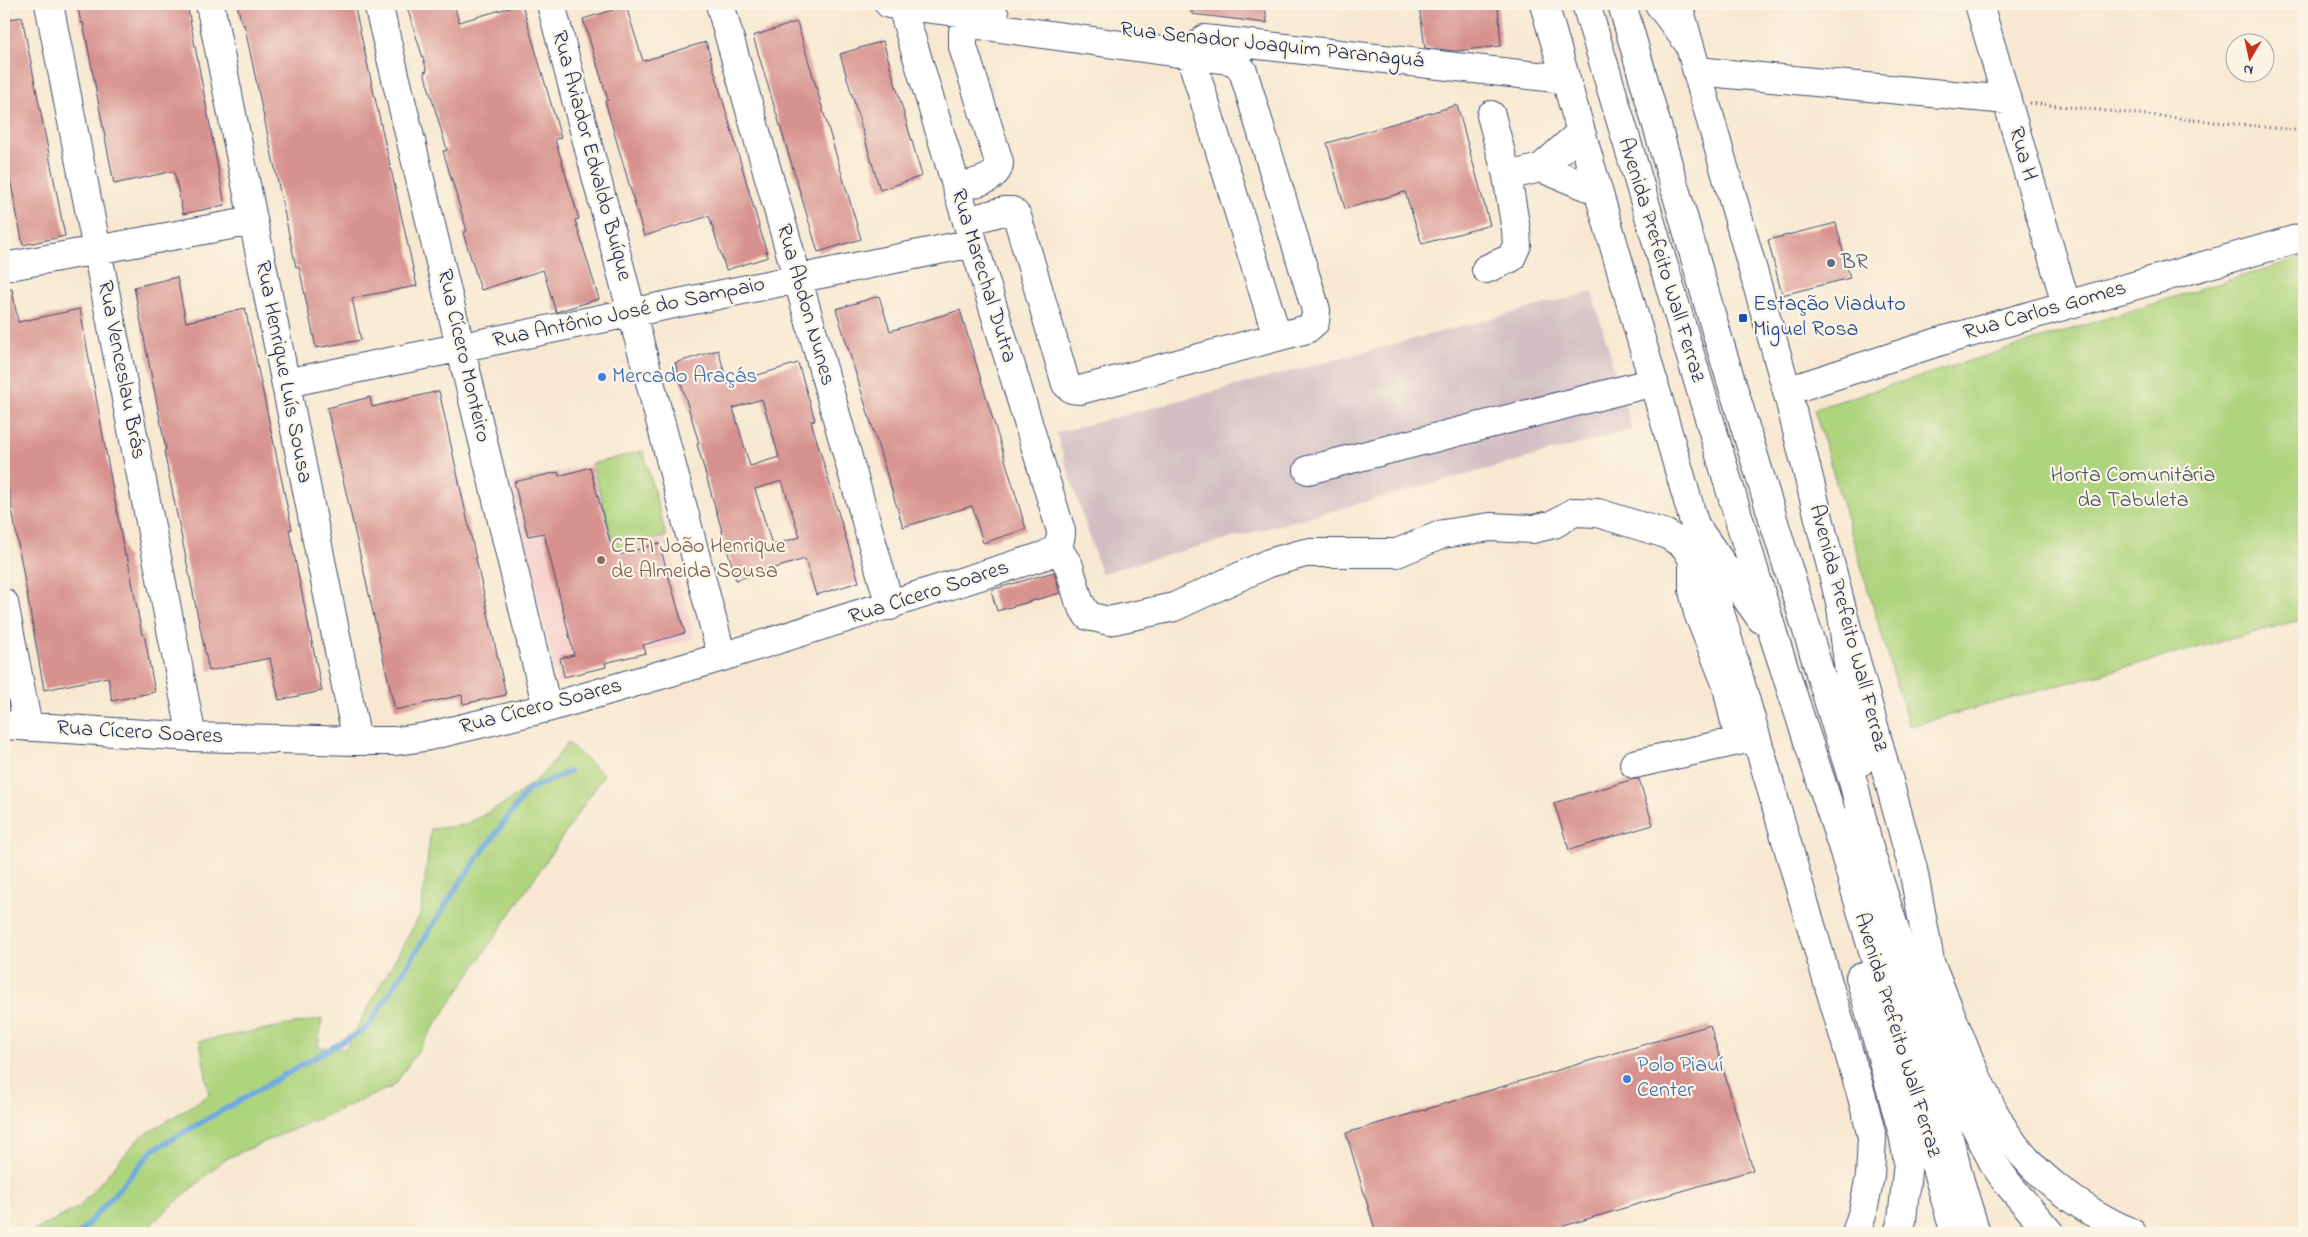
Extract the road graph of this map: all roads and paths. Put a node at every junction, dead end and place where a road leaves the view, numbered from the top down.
1 (49, 4) edge
2 (210, 4) edge
3 (378, 4) edge
4 (551, 4) edge
5 (720, 4) edge
6 (897, 4) edge
7 (1544, 4) edge
8 (1586, 4) edge
9 (1622, 4) edge
10 (1659, 4) edge
11 (1678, 4) edge
12 (1980, 4) edge
13 (1689, 44) junction
14 (1190, 54) junction
15 (1697, 71) junction
16 (1565, 79) junction
17 (2007, 100) junction
18 (1491, 115) dead end
19 (2304, 131) edge
20 (1580, 133) junction
21 (1541, 168) junction
22 (1507, 176) junction
23 (957, 188) junction
24 (1596, 190) junction
25 (253, 221) junction
26 (970, 232) junction
27 (2304, 237) edge
28 (97, 250) junction
29 (4, 268) edge
30 (1486, 269) dead end
31 (798, 278) junction
32 (2066, 304) junction
33 (632, 312) junction
34 (1277, 336) junction
35 (461, 347) junction
36 (1654, 382) junction
37 (286, 383) junction
38 (1787, 391) junction
39 (1308, 470) dead end
40 (1697, 528) junction
41 (1057, 548) junction
42 (1699, 559) junction
43 (4, 603) edge
44 (890, 606) junction
45 (1841, 606) junction
46 (1774, 637) junction
47 (722, 657) junction
48 (547, 708) junction
49 (16, 726) edge
50 (192, 737) junction
51 (1748, 738) junction
52 (357, 741) junction
53 (1634, 764) dead end
54 (1857, 850) junction
55 (1932, 967) junction
56 (1856, 1233) edge
57 (1898, 1233) edge
58 (1955, 1233) edge
59 (1976, 1233) edge
60 (2050, 1233) edge
61 (2132, 1233) edge

1 - 28 main road, Rua Venceslau Brás
2 - 25 main road, Rua Henrique Luís Sousa
3 - 35 main road, Rua Cícero Monteiro
4 - 33 main road, Rua Aviador Edvaldo Buíque
5 - 31 main road, Rua Abdon Nunes
6 - 16 main road, Rua Senador Joaquim Paranaguá
6 - 23 main road, Rua Marechal Dutra
7 - 16 main road, Avenida Prefeito Wall Ferraz
8 - 46 main road, Avenida Prefeito Wall Ferraz
9 - 54 main road, Avenida Prefeito Wall Ferraz
10 - 13 main road
11 - 13 main road, Avenida Prefeito Wall Ferraz
12 - 17 main road, Rua H
13 - 15 main road, Avenida Prefeito Wall Ferraz
14 - 23 main road
14 - 34 main road
14 - 34 main road
15 - 17 main road
15 - 38 main road, Avenida Prefeito Wall Ferraz
16 - 20 main road, Avenida Prefeito Wall Ferraz
17 - 19 path
17 - 32 main road, Rua H
18 - 22 main road
20 - 21 main road
20 - 24 main road, Avenida Prefeito Wall Ferraz
21 - 22 main road
21 - 24 main road
22 - 30 main road
23 - 26 main road, Rua Marechal Dutra
24 - 36 main road, Avenida Prefeito Wall Ferraz
25 - 28 main road
25 - 37 main road, Rua Henrique Luís Sousa
26 - 31 main road, Rua Antônio José do Sampaio
26 - 34 main road, Rua Antônio José do Sampaio
26 - 41 main road, Rua Marechal Dutra
27 - 32 main road, Rua Carlos Gomes
28 - 29 main road
28 - 50 main road, Rua Venceslau Brás
31 - 33 main road, Rua Antônio José do Sampaio
31 - 44 main road, Rua Abdon Nunes
32 - 38 main road, Rua Carlos Gomes
33 - 35 main road, Rua Antônio José do Sampaio
33 - 47 main road, Rua Aviador Edvaldo Buíque
35 - 37 main road, Rua Antônio José do Sampaio
35 - 48 main road, Rua Cícero Monteiro
36 - 39 main road
36 - 40 main road, Avenida Prefeito Wall Ferraz
37 - 52 main road, Rua Henrique Luís Sousa
38 - 45 main road, Avenida Prefeito Wall Ferraz
40 - 42 main road, Avenida Prefeito Wall Ferraz
40 - 46 main road
41 - 42 main road
41 - 44 main road, Rua Cícero Soares
42 - 51 main road, Avenida Prefeito Wall Ferraz
43 - 49 main road
44 - 47 main road, Rua Cícero Soares
45 - 54 main road
45 - 55 main road, Avenida Prefeito Wall Ferraz
46 - 54 main road, Avenida Prefeito Wall Ferraz
47 - 48 main road, Rua Cícero Soares
48 - 52 main road, Rua Cícero Soares
49 - 50 main road, Rua Cícero Soares
50 - 52 main road, Rua Cícero Soares
51 - 53 main road
51 - 56 main road, Avenida Prefeito Wall Ferraz
54 - 57 main road
54 - 58 main road, Avenida Prefeito Wall Ferraz
54 - 59 main road, Avenida Prefeito Wall Ferraz
55 - 60 main road, Avenida Prefeito Wall Ferraz
55 - 61 main road

